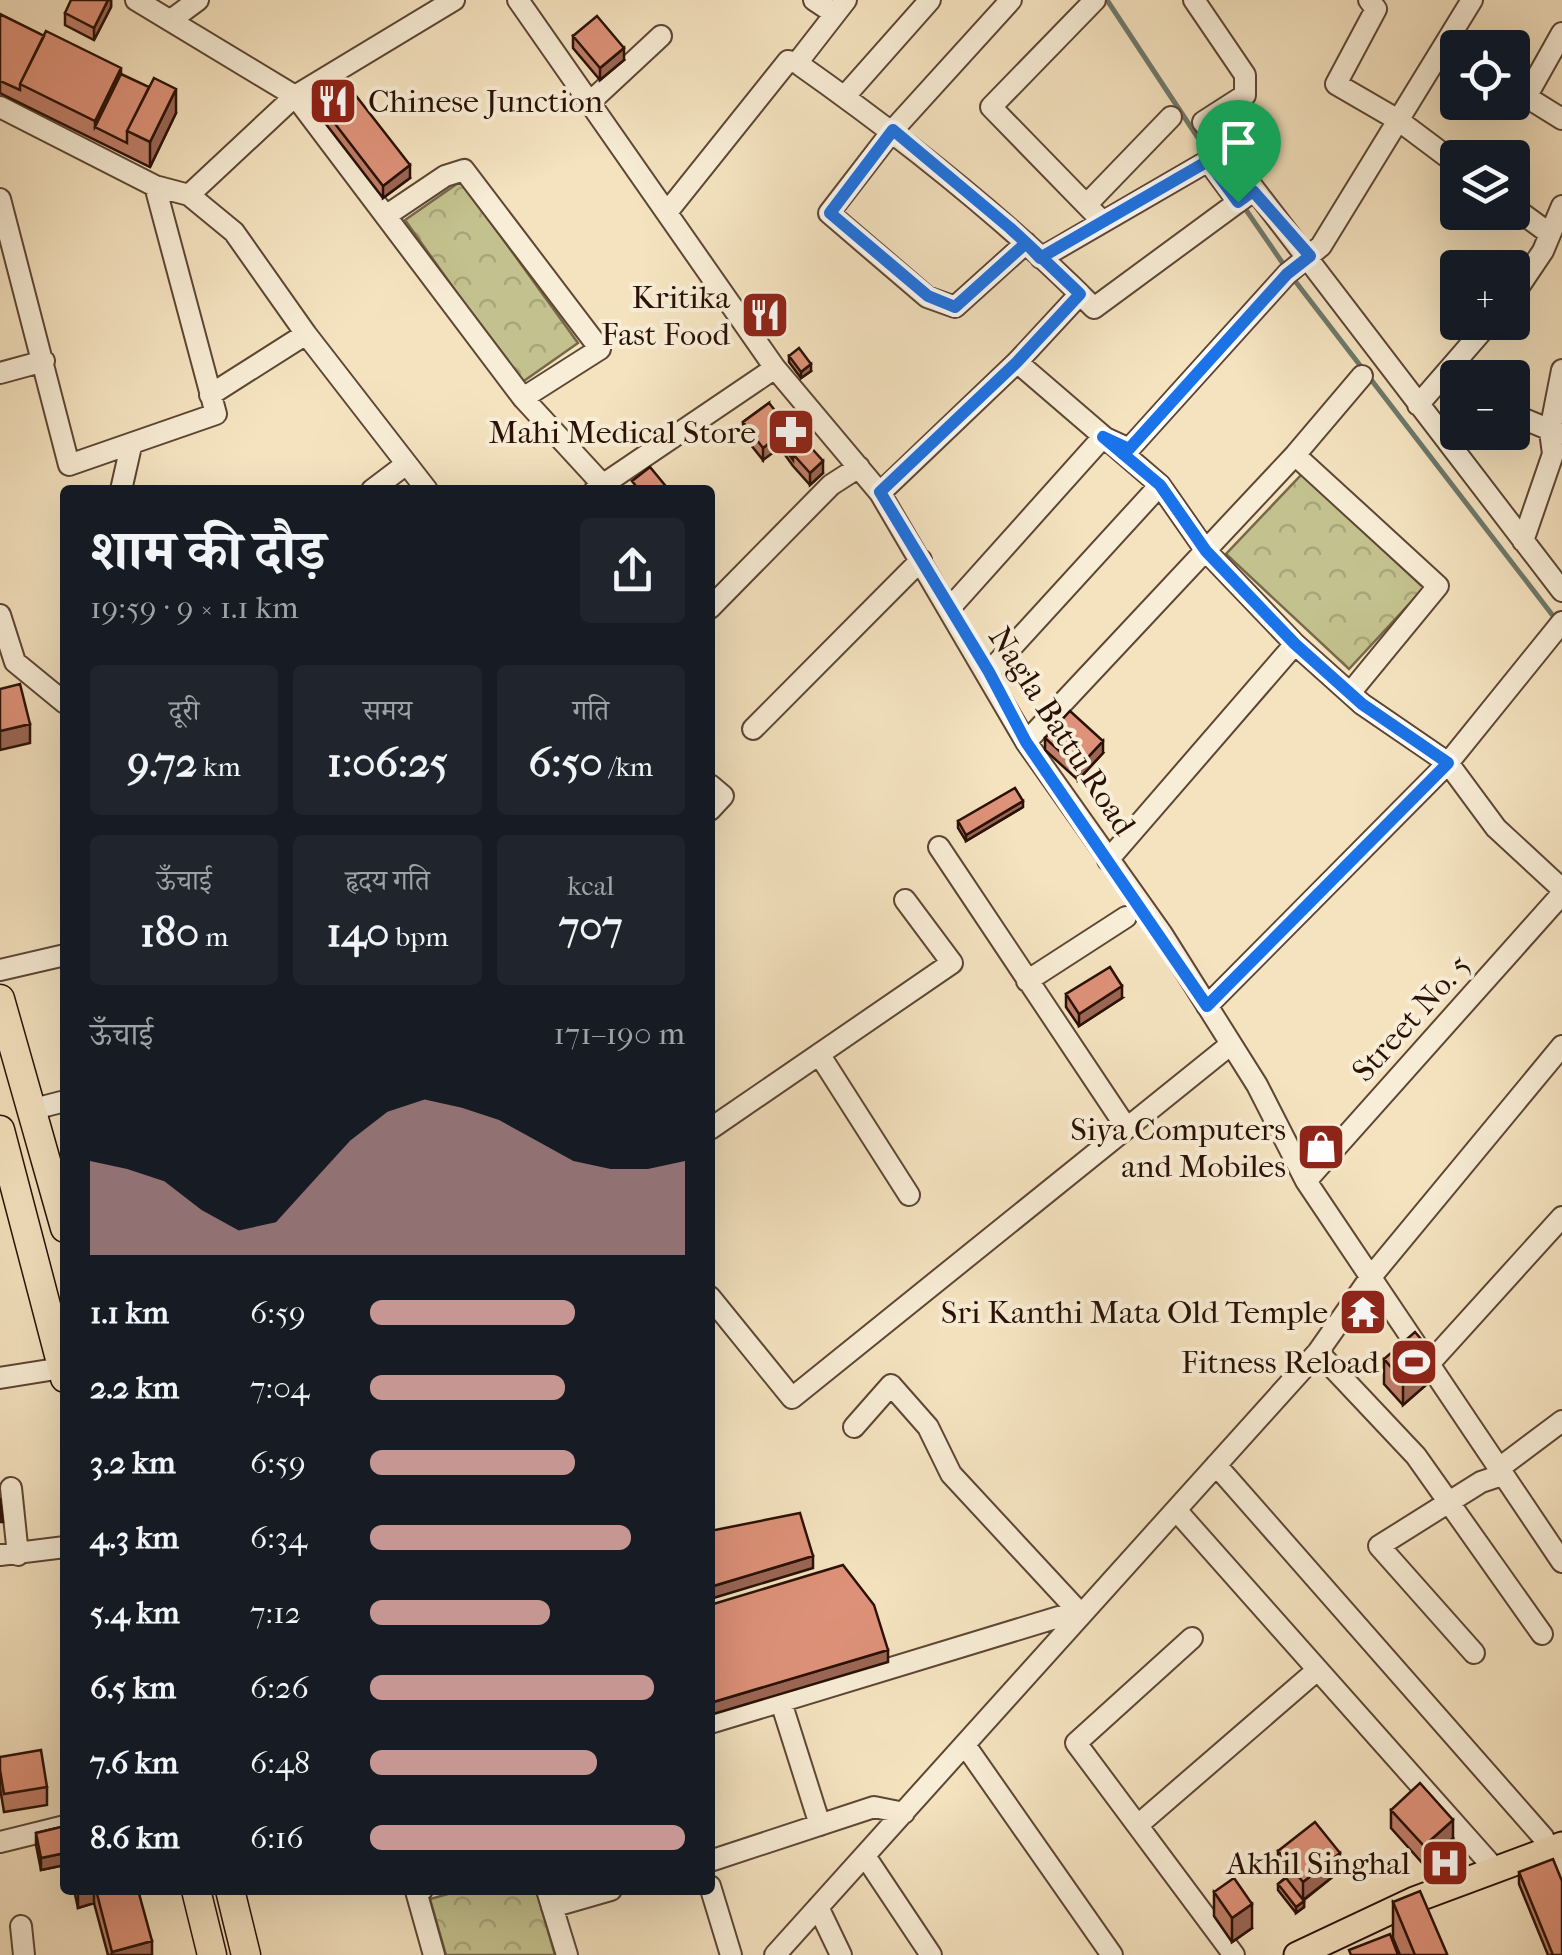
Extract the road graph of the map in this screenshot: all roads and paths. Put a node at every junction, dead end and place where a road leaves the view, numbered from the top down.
1 (136, 0) edge
2 (198, 0) edge
3 (454, 0) edge
4 (518, 0) edge
5 (814, 0) edge
6 (930, 0) edge
7 (1011, 0) edge
8 (1096, 0) edge
9 (1194, 0) edge
10 (1368, 0) edge
11 (1472, 0) edge
12 (840, 7) edge
13 (171, 20) junction
14 (1459, 30) edge
15 (1562, 33) edge
16 (661, 36) dead end
17 (797, 62) junction
18 (1440, 65) edge
19 (1530, 77) edge
20 (295, 96) junction
21 (845, 96) junction
22 (1530, 99) edge
23 (588, 103) junction
24 (0, 107) edge
25 (1171, 117) dead end
26 (1562, 119) edge
27 (1398, 120) junction
28 (893, 130) junction
29 (1440, 152) edge
30 (155, 186) junction
31 (189, 195) junction
32 (1245, 197) junction
33 (0, 199) edge
34 (1088, 203) junction
35 (1562, 206) edge
36 (668, 211) junction
37 (387, 215) junction
38 (1530, 219) edge
39 (1102, 221) junction
40 (1550, 234) junction
41 (1033, 250) junction
42 (1299, 264) junction
43 (1530, 267) edge
44 (1080, 294) junction
45 (306, 334) junction
46 (44, 360) junction
47 (1017, 362) junction
48 (776, 368) junction
49 (1562, 370) edge
50 (0, 373) edge
51 (1362, 376) dead end
52 (1440, 386) edge
53 (210, 395) junction
54 (523, 398) junction
55 (1418, 405) junction
56 (1530, 421) edge
57 (1556, 432) edge
58 (1103, 437) junction
59 (131, 446) junction
60 (1295, 455) junction
61 (406, 465) junction
62 (859, 467) junction
63 (122, 485) edge
64 (379, 485) edge
65 (423, 485) edge
66 (597, 485) edge
67 (602, 485) edge
68 (1160, 485) junction
69 (880, 492) junction
70 (1523, 541) junction
71 (1206, 551) junction
72 (921, 560) junction
73 (1562, 592) edge
74 (715, 603) edge
75 (949, 610) junction
76 (0, 615) edge
77 (1562, 622) edge
78 (1295, 644) junction
79 (989, 672) junction
80 (1350, 693) junction
81 (60, 699) edge
82 (753, 728) dead end
83 (1026, 742) junction
84 (1448, 763) junction
85 (939, 847) dead end
86 (1108, 860) junction
87 (1562, 892) edge
88 (904, 900) dead end
89 (1126, 917) dead end
90 (60, 956) edge
91 (0, 970) edge
92 (1027, 981) junction
93 (0, 999) edge
94 (1207, 1006) junction
95 (1230, 1045) junction
96 (1562, 1046) edge
97 (819, 1054) junction
98 (60, 1103) edge
99 (34, 1109) junction
100 (715, 1125) edge
101 (1126, 1127) junction
102 (0, 1130) edge
103 (5, 1169) edge
104 (1306, 1182) junction
105 (909, 1195) dead end
106 (60, 1209) edge
107 (1562, 1217) edge
108 (1370, 1278) junction
109 (715, 1303) edge
110 (57, 1310) edge
111 (60, 1337) edge
112 (1318, 1352) junction
113 (1428, 1365) junction
114 (60, 1373) edge
115 (0, 1378) edge
116 (1562, 1420) edge
117 (854, 1427) dead end
118 (1216, 1465) junction
119 (1500, 1472) junction
120 (11, 1488) dead end
121 (1449, 1502) junction
122 (1176, 1510) junction
123 (60, 1548) edge
124 (9, 1555) edge
125 (1562, 1562) edge
126 (1082, 1610) junction
127 (1542, 1634) dead end
128 (1192, 1638) dead end
129 (1474, 1653) dead end
130 (1315, 1672) junction
131 (781, 1702) junction
132 (715, 1722) edge
133 (965, 1745) junction
134 (904, 1813) junction
135 (1138, 1825) junction
136 (820, 1826) junction
137 (60, 1827) edge
138 (0, 1842) edge
139 (1556, 1847) edge
140 (865, 1856) junction
141 (715, 1859) edge
142 (1494, 1868) junction
143 (1562, 1877) edge
144 (197, 1895) edge
145 (231, 1895) edge
146 (417, 1895) edge
147 (577, 1895) edge
148 (713, 1895) edge
149 (550, 1899) edge
150 (1414, 1900) junction
151 (818, 1908) junction
152 (1429, 1923) edge
153 (21, 1926) dead end
154 (24, 1955) edge
155 (212, 1955) edge
156 (246, 1955) edge
157 (434, 1955) edge
158 (567, 1955) edge
159 (732, 1955) edge
160 (775, 1955) edge
161 (841, 1955) edge
162 (931, 1955) edge
163 (1112, 1955) edge
164 (1234, 1955) edge
165 (1297, 1955) edge

1 - 13 street
2 - 13 street
3 - 20 street
4 - 23 street, Nagla Battu Road
5 - 12 street
6 - 21 street
7 - 28 street
8 - 34 street
9 - 32 street
10 - 27 street
11 - 14 street
12 - 17 street
13 - 20 street
15 - 19 street
16 - 23 street
17 - 21 street
17 - 36 street
18 - 27 street
20 - 31 street
20 - 37 street
21 - 28 street
22 - 26 street
23 - 36 street, Nagla Battu Road
24 - 30 street
25 - 34 street
27 - 29 street
27 - 42 street
28 - 41 street
28 - 41 street
30 - 31 street
30 - 53 street
31 - 45 street
32 - 39 street
32 - 42 street
32 - 44 street
33 - 46 street
34 - 39 street
35 - 40 street
36 - 48 street, Nagla Battu Road
37 - 54 street
37 - 54 street
38 - 40 street
39 - 41 street
40 - 43 street
41 - 44 street
42 - 55 street
42 - 58 street
44 - 47 street
45 - 53 street
45 - 61 street
46 - 50 street
46 - 59 street
47 - 58 street
47 - 69 street
48 - 62 street, Nagla Battu Road
48 - 67 street
49 - 57 street
51 - 60 street
52 - 55 street
53 - 59 street
54 - 66 street
55 - 70 street
56 - 57 street
57 - 70 street
58 - 68 street
58 - 75 street
59 - 63 street
60 - 71 street
60 - 80 street
61 - 64 street
61 - 65 street
62 - 69 street, Nagla Battu Road
62 - 74 street
68 - 71 street
68 - 79 street
69 - 72 street, Nagla Battu Road
70 - 73 street
71 - 78 street
71 - 83 street
72 - 75 street, Nagla Battu Road
72 - 82 street
75 - 79 street, Nagla Battu Road
76 - 81 street
77 - 84 street
78 - 80 street
78 - 86 street
79 - 83 street, Nagla Battu Road
80 - 84 street
83 - 86 street, Nagla Battu Road
84 - 87 street
84 - 94 street
85 - 92 street
86 - 94 street, Nagla Battu Road
87 - 104 street, Street No. 5
88 - 97 street
89 - 92 street
90 - 91 street
92 - 101 street
93 - 99 highway
94 - 95 street, Nagla Battu Road
95 - 101 street
95 - 104 street, Nagla Battu Road
96 - 108 street
97 - 100 street
97 - 105 street
98 - 99 street
99 - 106 highway
101 - 109 street
102 - 103 highway
103 - 110 highway
104 - 108 street, Nagla Battu Road
107 - 113 street
108 - 112 street
108 - 113 street, Nagla Battu Road
110 - 111 highway
112 - 118 street
112 - 121 street
113 - 119 street, Nagla Battu Road
114 - 115 street
116 - 119 street
117 - 126 street
118 - 122 street
118 - 139 street
119 - 121 street
119 - 125 street, Nagla Battu Road
120 - 124 street
121 - 127 street
121 - 129 street
122 - 126 street
122 - 130 street
123 - 124 street
126 - 131 street
126 - 133 street
128 - 135 street
130 - 135 street
130 - 142 street
131 - 132 street
131 - 136 street
133 - 134 street
133 - 163 street
134 - 136 street
134 - 140 street
135 - 164 street
136 - 141 street
137 - 138 street
139 - 142 main road
139 - 143 street
140 - 151 street
140 - 162 street
142 - 150 main road
144 - 155 highway
145 - 156 highway
146 - 157 street
147 - 149 street
148 - 159 street
149 - 158 street
150 - 152 street
150 - 165 main road
151 - 160 street
151 - 161 street
153 - 154 street

